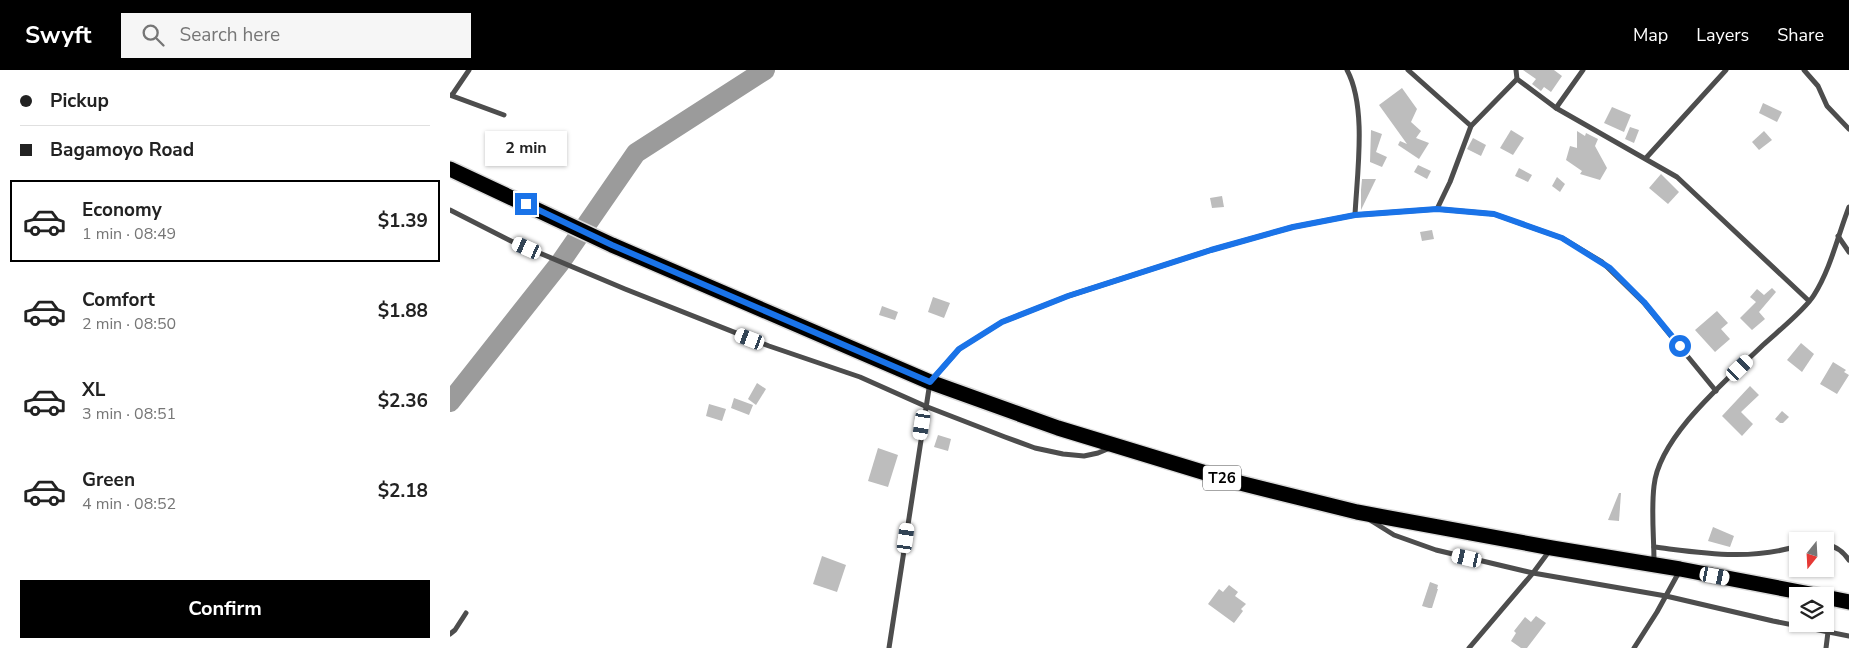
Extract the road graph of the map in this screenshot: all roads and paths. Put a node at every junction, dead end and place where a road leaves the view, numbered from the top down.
1 (469, 70) edge
2 (1347, 70) edge
3 (1408, 70) edge
4 (1516, 70) edge
5 (1583, 70) edge
6 (1726, 70) edge
7 (1804, 70) edge
8 (1518, 79) junction
9 (451, 95) edge
10 (1556, 108) junction
11 (504, 115) dead end
12 (1471, 126) junction
13 (1849, 129) edge
14 (1646, 158) junction
15 (450, 169) edge
16 (1849, 206) edge
17 (1437, 209) junction
18 (450, 210) edge
19 (1355, 215) junction
20 (1838, 236) junction
21 (1849, 252) edge
22 (1809, 301) junction
23 (930, 382) junction
24 (1716, 390) junction
25 (925, 406) junction
26 (1115, 446) junction
27 (1357, 512) junction
28 (1834, 546) edge
29 (1654, 547) junction
30 (1552, 548) junction
31 (1789, 548) edge
32 (1849, 560) edge
33 (1654, 564) junction
34 (1680, 569) junction
35 (1533, 573) junction
36 (1789, 590) edge
37 (1666, 596) junction
38 (1834, 599) edge
39 (1849, 602) edge
40 (466, 613) dead end
41 (1789, 623) edge
42 (1828, 632) joint
43 (450, 634) edge
44 (1849, 636) edge
45 (889, 648) edge
46 (1469, 648) edge
47 (1634, 648) edge
48 (1826, 648) edge

1 - 9 street
2 - 19 street
3 - 12 street
4 - 8 street
5 - 10 street
6 - 14 street
7 - 13 street
8 - 10 street
8 - 12 street
9 - 11 street
10 - 14 street
12 - 17 street
14 - 22 street
15 - 23 highway, T26
16 - 20 street
17 - 19 street
17 - 24 street
18 - 25 street
19 - 23 street
20 - 21 street
20 - 22 street
22 - 24 street
23 - 25 street
23 - 26 highway, T26
24 - 29 street
25 - 26 street
25 - 45 street
26 - 27 highway, T26
27 - 30 highway, T26
27 - 35 street
28 - 32 street
29 - 31 street
29 - 33 street
30 - 33 highway, T26
30 - 35 street
33 - 34 highway, T26
34 - 36 highway, T26
34 - 37 street
35 - 37 street
35 - 46 street
37 - 41 street
37 - 47 street
38 - 39 highway
40 - 43 street
42 - 44 street
42 - 48 street

